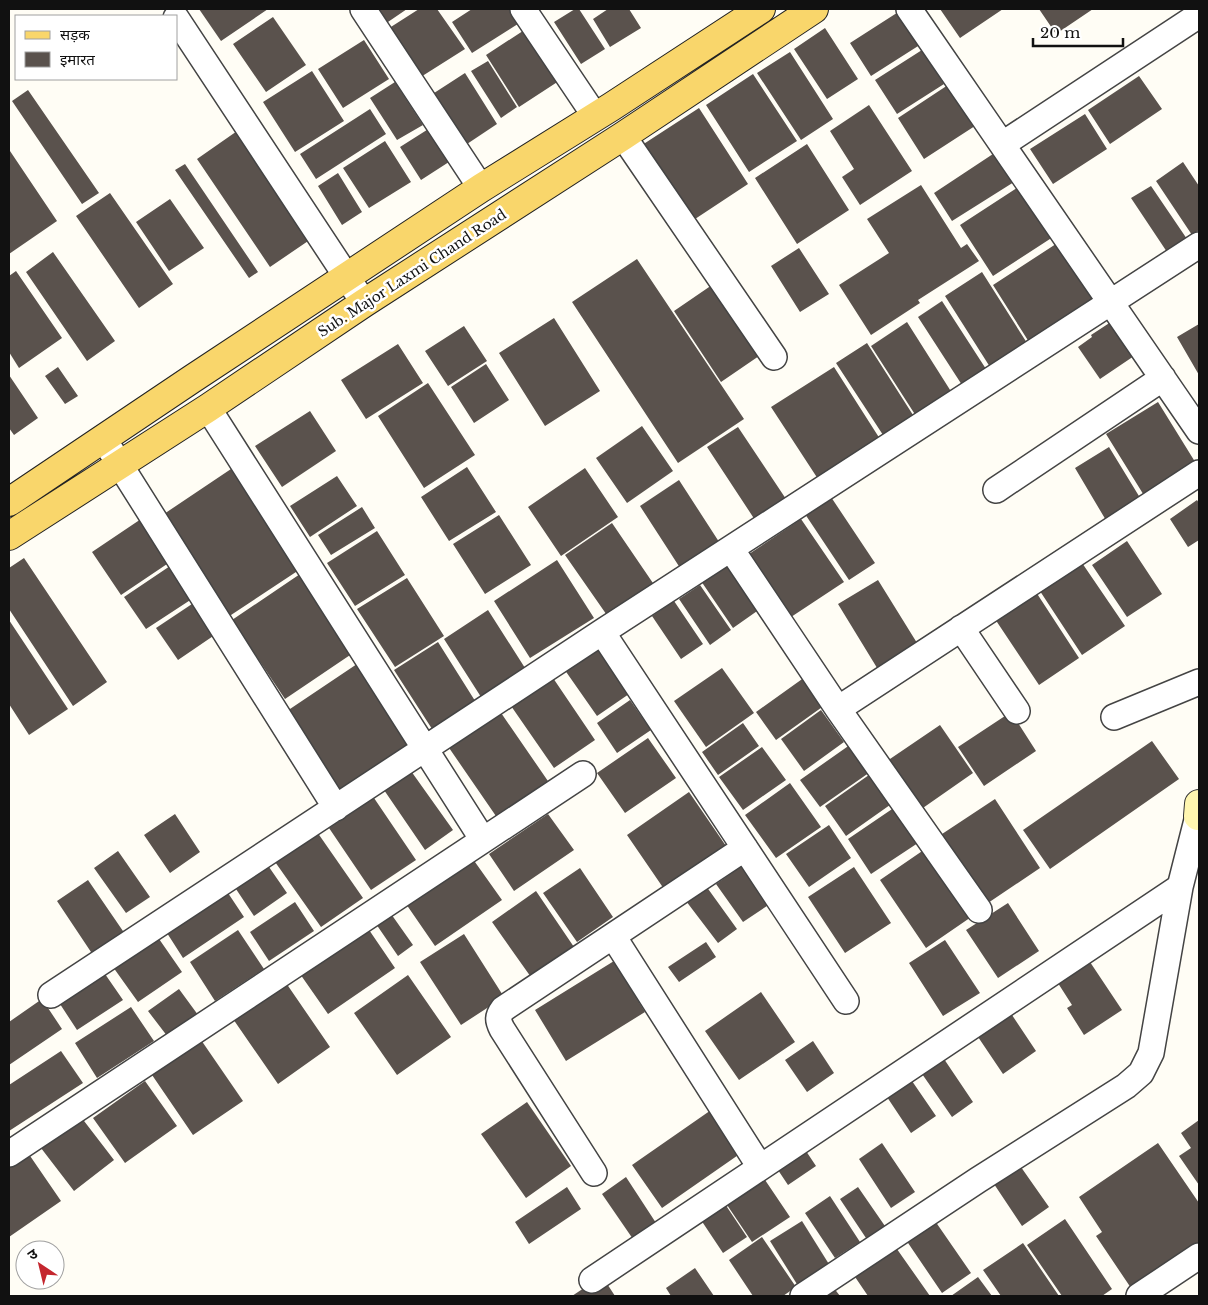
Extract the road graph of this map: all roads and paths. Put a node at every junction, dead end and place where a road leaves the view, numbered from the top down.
1 (363, 9) edge
2 (523, 9) edge
3 (761, 9) edge
4 (814, 9) edge
5 (909, 9) edge
6 (1199, 15) edge
7 (178, 20) edge
8 (595, 116) junction
9 (623, 136) junction
10 (1003, 144) junction
11 (481, 188) junction
12 (1199, 245) edge
13 (348, 278) junction
14 (364, 303) junction
15 (1112, 303) junction
16 (774, 357) dead end
17 (1163, 378) junction
18 (208, 408) junction
19 (1199, 431) edge
20 (103, 438) junction
21 (121, 464) junction
22 (1199, 473) edge
23 (996, 490) dead end
24 (9, 502) edge
25 (9, 536) edge
26 (731, 549) junction
27 (961, 628) junction
28 (602, 632) junction
29 (1199, 682) edge
30 (838, 709) junction
31 (1017, 712) dead end
32 (1114, 717) dead end
33 (424, 749) junction
34 (583, 774) dead end
35 (336, 808) junction
36 (1199, 812) edge
37 (482, 840) junction
38 (745, 848) junction
39 (1180, 887) junction
40 (979, 910) dead end
41 (613, 936) junction
42 (51, 995) dead end
43 (846, 1001) dead end
44 (9, 1154) edge
45 (760, 1167) junction
46 (594, 1173) dead end
47 (1199, 1256) edge
48 (592, 1280) dead end
49 (804, 1296) edge
50 (1138, 1296) edge

1 - 11 street
2 - 8 street
3 - 8 main road
4 - 9 main road, Sub. Major Laxmi Chand Road
5 - 10 street
6 - 10 street
7 - 13 street
8 - 11 main road
9 - 14 main road, Sub. Major Laxmi Chand Road
9 - 16 street
10 - 15 street
11 - 13 main road
12 - 15 street
13 - 14 street
13 - 20 main road
14 - 18 main road, Sub. Major Laxmi Chand Road
15 - 17 street
15 - 26 street
17 - 19 street
17 - 23 street
18 - 21 main road, Sub. Major Laxmi Chand Road
18 - 33 street
20 - 21 street
20 - 24 main road
21 - 25 main road, Sub. Major Laxmi Chand Road
21 - 35 street
22 - 27 street
26 - 28 street
26 - 30 street
27 - 30 street
27 - 31 street
28 - 33 street
28 - 38 street
29 - 32 street
30 - 40 street
33 - 35 street
33 - 37 street
34 - 37 street
35 - 42 street
36 - 39 street
37 - 44 street
38 - 41 street
38 - 43 street
39 - 45 street
39 - 49 street
41 - 45 street
41 - 46 street
45 - 48 street
47 - 50 street

